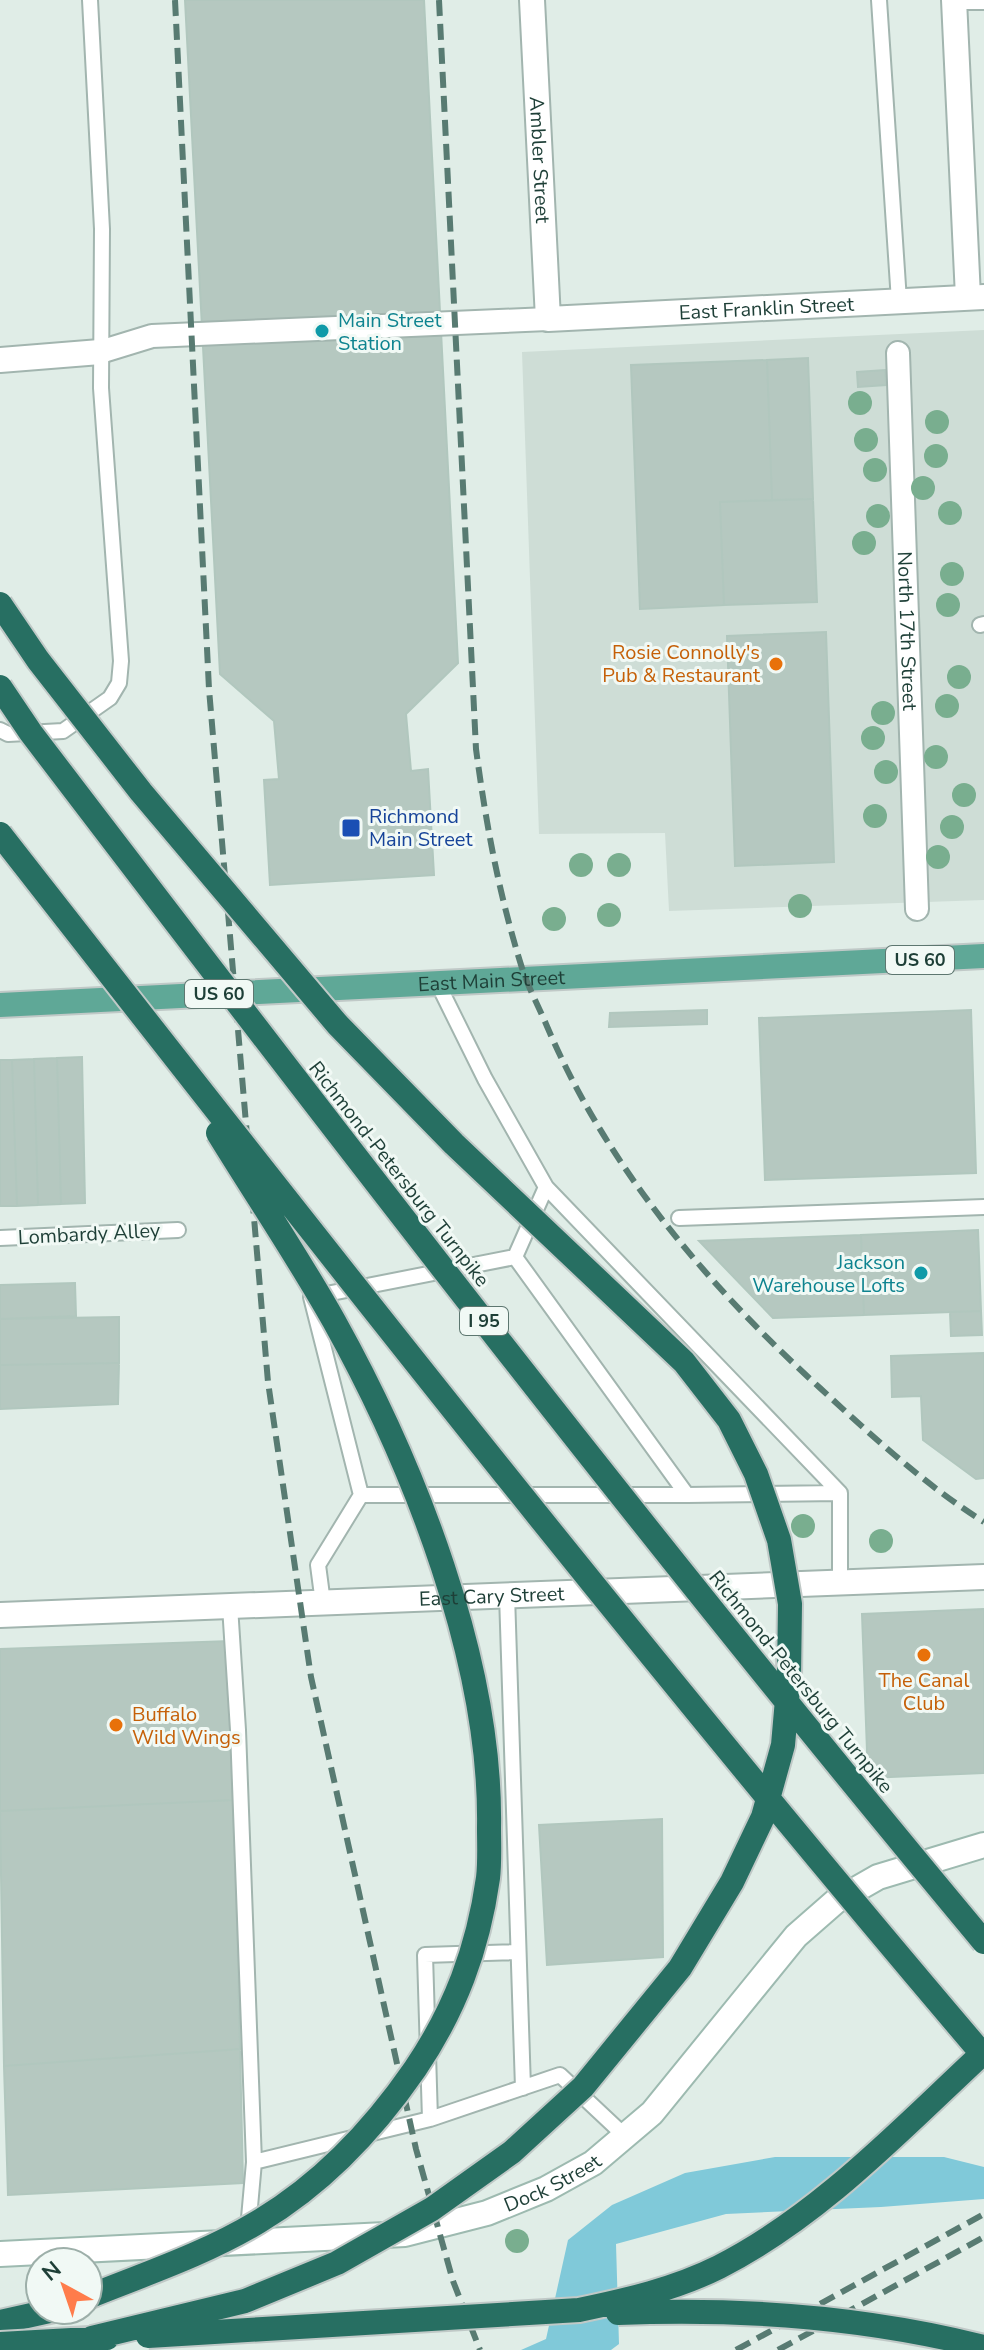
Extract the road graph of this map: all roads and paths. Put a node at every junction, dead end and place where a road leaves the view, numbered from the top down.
1 (90, 0) edge
2 (532, 0) edge
3 (879, 0) edge
4 (954, 1) edge
5 (984, 2) edge
6 (976, 297) edge
7 (899, 301) junction
8 (548, 319) junction
9 (100, 352) junction
10 (898, 353) dead end
11 (0, 360) edge
12 (0, 604) edge
13 (0, 687) edge
14 (0, 730) edge
15 (0, 834) edge
16 (917, 909) dead end
17 (984, 956) edge
18 (438, 984) junction
19 (0, 1005) edge
20 (162, 1042) junction
21 (546, 1187) junction
22 (984, 1207) edge
23 (679, 1218) dead end
24 (178, 1230) dead end
25 (0, 1238) edge
26 (515, 1257) junction
27 (840, 1493) junction
28 (361, 1495) junction
29 (687, 1495) junction
30 (984, 1577) edge
31 (840, 1583) junction
32 (507, 1595) junction
33 (323, 1603) junction
34 (230, 1606) junction
35 (0, 1615) edge
36 (984, 1845) edge
37 (984, 1942) edge
38 (518, 1952) junction
39 (984, 2054) edge
40 (523, 2088) junction
41 (430, 2119) junction
42 (626, 2137) junction
43 (254, 2162) junction
44 (247, 2240) junction
45 (0, 2254) edge
46 (104, 2291) edge
47 (24, 2317) edge
48 (0, 2322) edge
49 (92, 2338) junction
50 (0, 2344) edge
51 (984, 2347) edge

1 - 9 lane
2 - 8 street, Ambler Street
3 - 7 lane
4 - 5 lane
4 - 6 street
6 - 7 street, East Franklin Street
7 - 8 street, East Franklin Street
8 - 9 street
9 - 11 street
9 - 14 lane
10 - 16 street, North 17th Street
12 - 49 highway, bridge
13 - 37 highway, Richmond-Petersburg Turnpike / I 95, bridge
15 - 20 highway, bridge
17 - 18 main road, East Main Street / US 60
18 - 19 main road, East Main Street / US 60
18 - 21 lane
20 - 39 highway, bridge
20 - 46 highway, bridge
21 - 26 lane
21 - 27 lane
22 - 23 lane
24 - 25 lane, Lombardy Alley
26 - 28 lane
26 - 29 lane
27 - 29 lane
27 - 31 lane
28 - 29 lane
28 - 33 lane
30 - 31 street, East Cary Street
31 - 32 street, East Cary Street
32 - 33 street, East Cary Street
32 - 38 lane
33 - 34 street, East Cary Street
34 - 35 street, East Cary Street
34 - 43 lane
36 - 42 street, Dock Street
38 - 40 lane
38 - 41 lane
39 - 50 highway, bridge
40 - 41 lane
40 - 42 lane
41 - 43 lane
42 - 44 street, Dock Street
43 - 44 lane
44 - 45 street, Dock Street
47 - 48 highway
49 - 50 highway, bridge
49 - 51 highway, bridge

